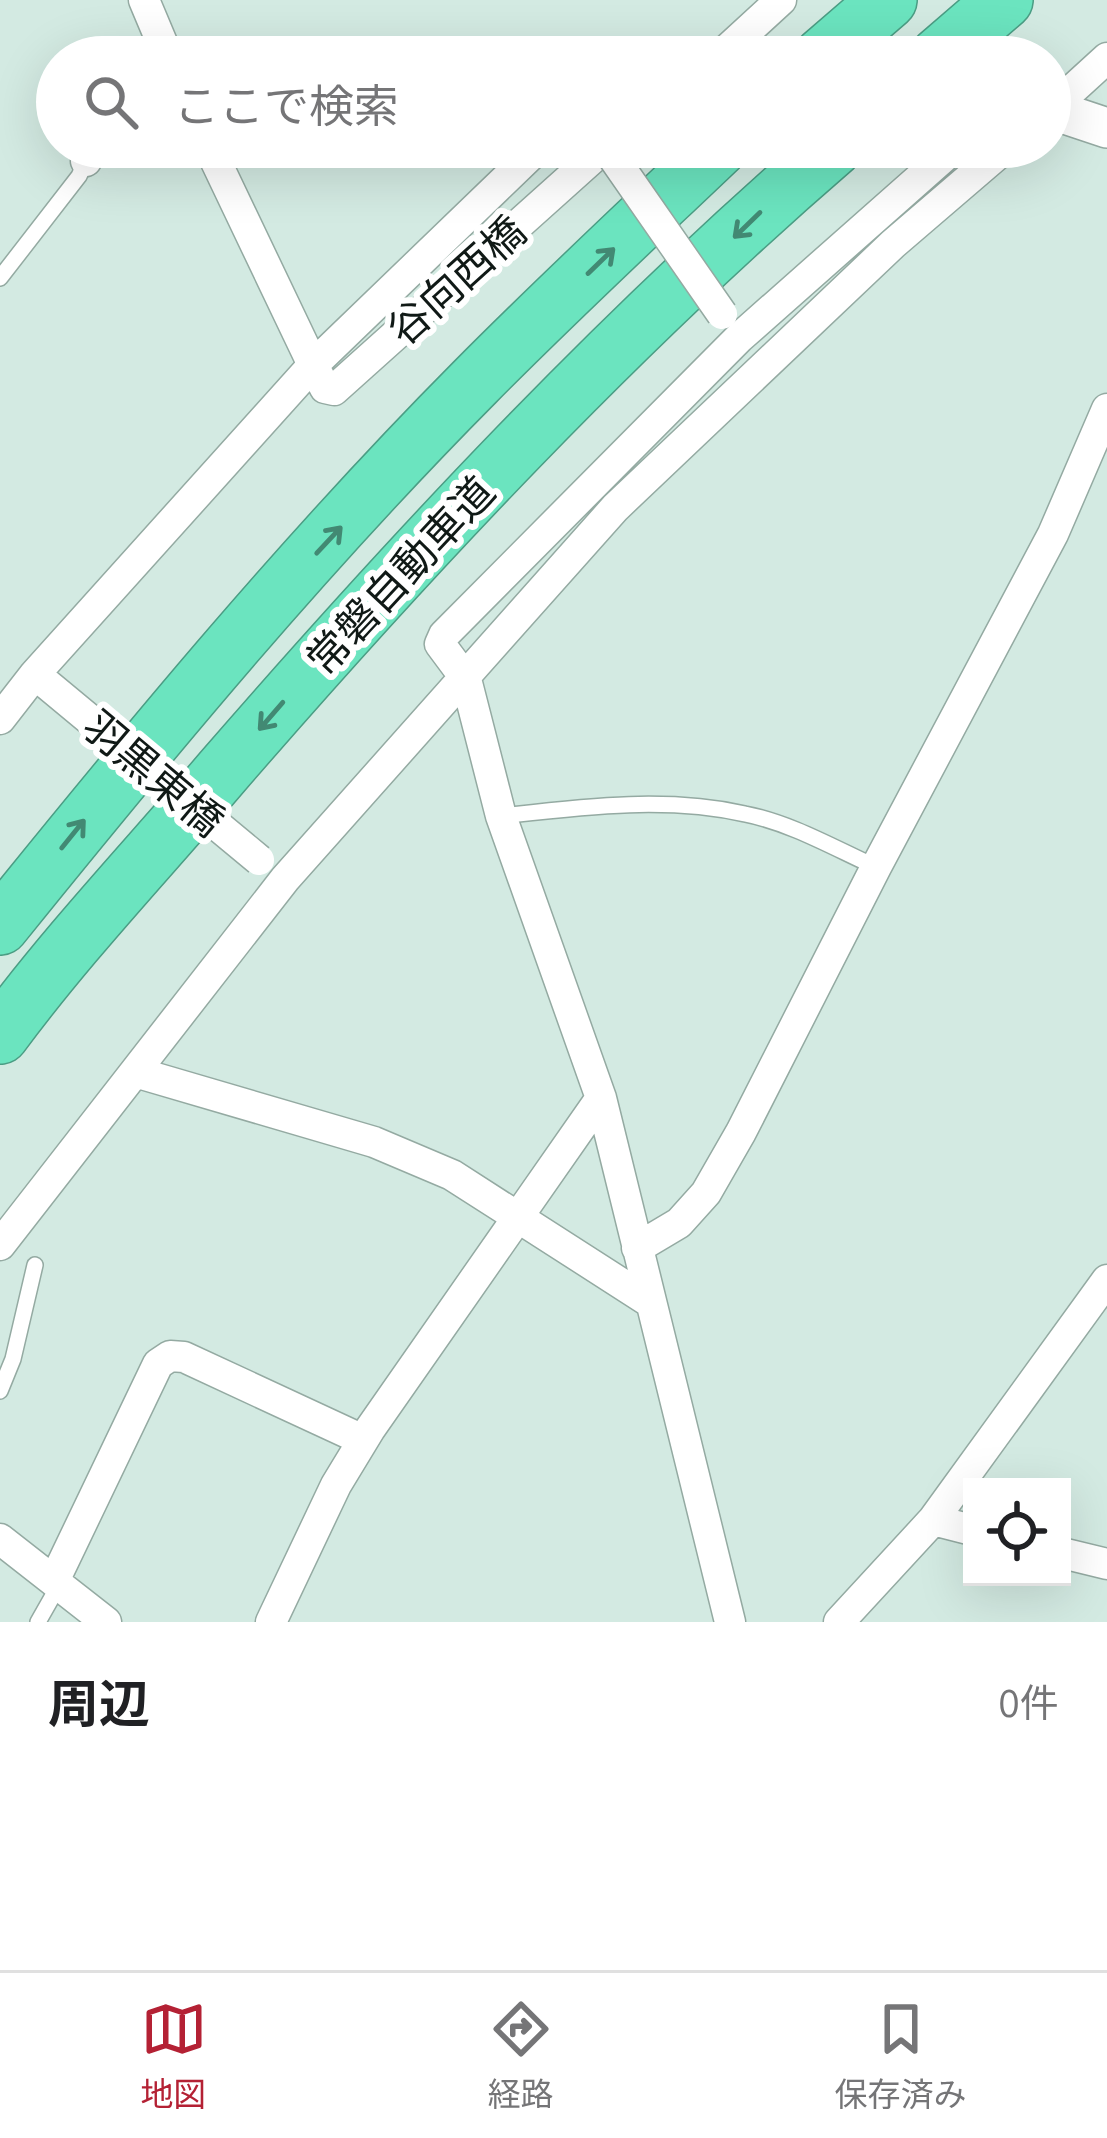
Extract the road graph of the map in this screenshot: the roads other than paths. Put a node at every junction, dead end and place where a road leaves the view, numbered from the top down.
1 (144, 0) edge
2 (782, 0) edge
3 (888, 0) edge
4 (1004, 0) edge
5 (159, 36) edge
6 (742, 36) edge
7 (846, 36) edge
8 (962, 36) edge
9 (1107, 58) edge
10 (1071, 90) edge
11 (1071, 116) edge
12 (1107, 128) edge
13 (83, 168) edge
14 (219, 168) edge
15 (517, 168) edge
16 (582, 168) edge
17 (620, 168) edge
18 (696, 168) edge
19 (810, 168) edge
20 (929, 168) edge
21 (982, 168) edge
22 (0, 278) edge
23 (731, 326) junction
24 (313, 364) junction
25 (1107, 409) edge
26 (466, 679) junction
27 (42, 680) junction
28 (0, 718) edge
29 (501, 816) junction
30 (876, 867) junction
31 (285, 879) junction
32 (0, 926) edge
33 (0, 1035) edge
34 (135, 1072) junction
35 (601, 1098) junction
36 (518, 1217) junction
37 (0, 1245) edge
38 (637, 1247) junction
39 (35, 1265) dead end
40 (1107, 1280) edge
41 (650, 1302) junction
42 (0, 1390) edge
43 (363, 1440) junction
44 (933, 1520) junction
45 (963, 1528) edge
46 (0, 1539) edge
47 (1071, 1554) edge
48 (1107, 1564) edge
49 (57, 1583) junction
50 (38, 1622) edge
51 (106, 1622) edge
52 (271, 1622) edge
53 (730, 1622) edge
54 (839, 1622) edge

1 - 5 street
2 - 6 street
3 - 7 highway
4 - 8 highway
9 - 10 street
11 - 12 street
13 - 22 lane
14 - 24 street
15 - 24 street
16 - 24 street, 谷向西橋
17 - 23 street, 谷向西橋, bridge
32 -> 18 highway, 常磐自動車道
19 -> 33 highway, 常磐自動車道
20 - 23 street
21 - 26 street
23 - 26 street
24 - 27 street
25 - 30 street
26 - 29 street
26 - 31 street
27 - 28 street
27 - 31 street, 羽黒東橋, bridge
29 - 30 lane
29 - 35 street
30 - 38 street
31 - 34 street
34 - 36 street
34 - 37 street
35 - 36 street
35 - 38 street
36 - 41 street
36 - 43 street
38 - 41 street
39 - 42 lane
40 - 44 street
41 - 53 street
43 - 49 street
43 - 52 street
44 - 45 street
44 - 54 street
46 - 49 street
47 - 48 street
49 - 50 lane
49 - 51 street

